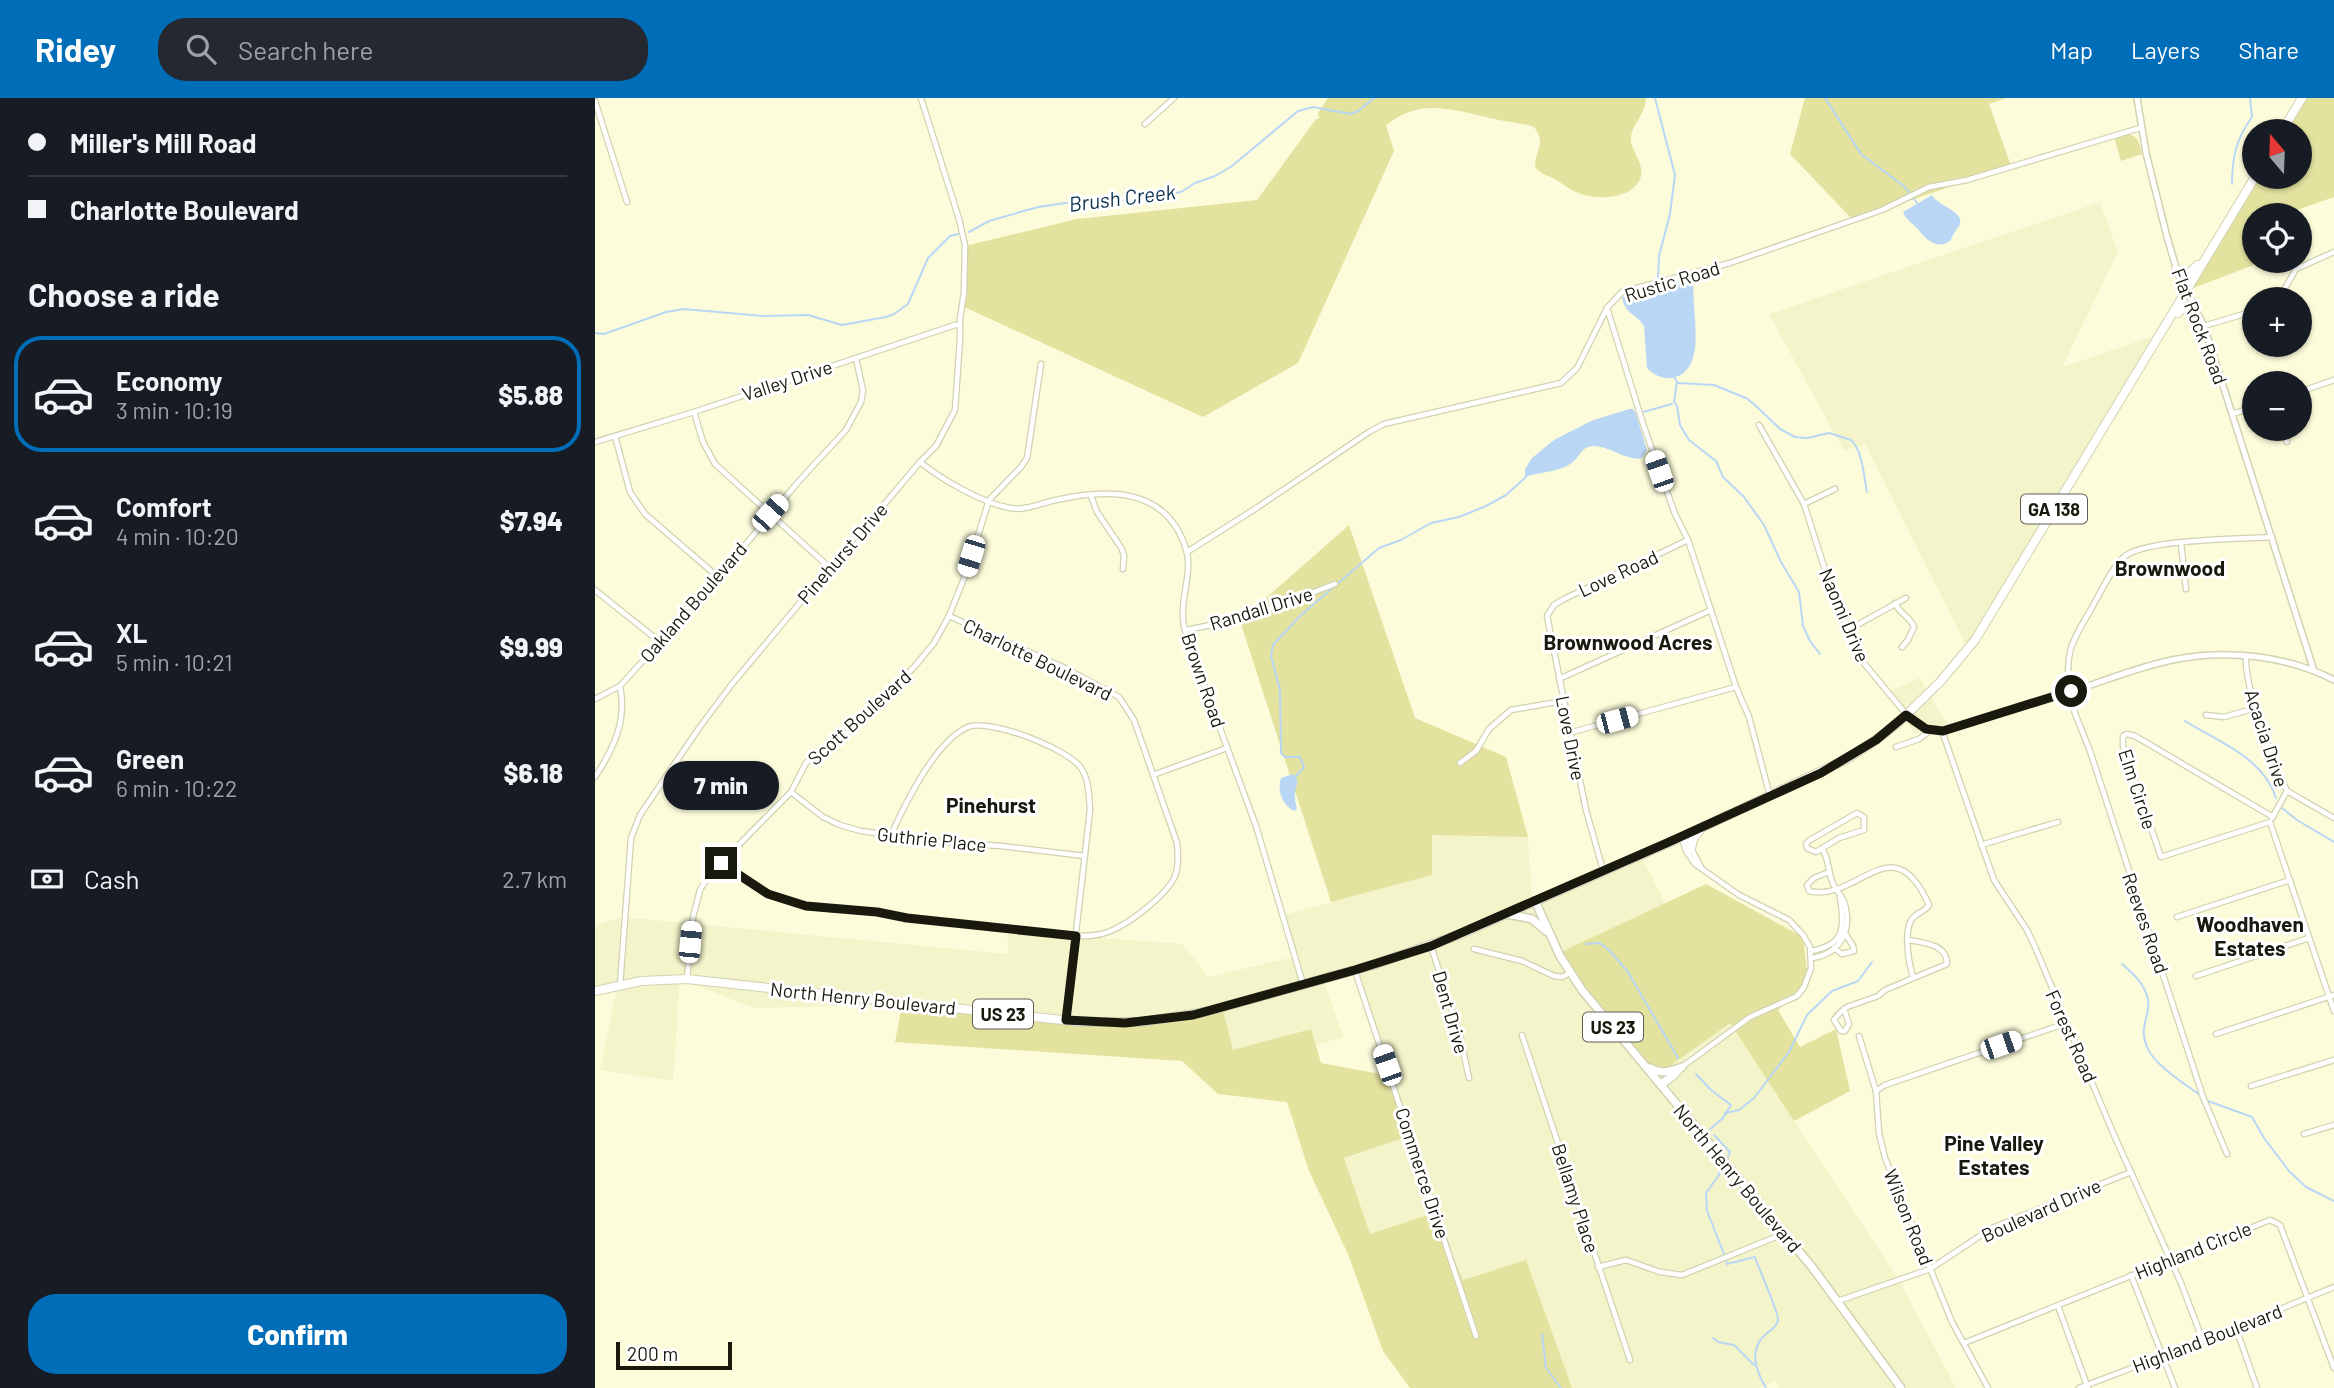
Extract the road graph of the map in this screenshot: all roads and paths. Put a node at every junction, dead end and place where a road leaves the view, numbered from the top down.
1 (921, 98) edge
2 (1174, 98) edge
3 (2137, 98) edge
4 (2302, 98) edge
5 (595, 101) edge
6 (2289, 119) edge
7 (1145, 124) dead end
8 (2140, 128) junction
9 (2248, 189) edge
10 (627, 202) dead end
11 (2334, 252) edge
12 (2209, 253) junction
13 (2176, 269) junction
14 (2286, 287) edge
15 (2187, 290) junction
16 (2195, 307) junction
17 (1607, 308) junction
18 (2242, 314) edge
19 (2171, 319) junction
20 (960, 326) junction
21 (2204, 326) junction
22 (856, 358) junction
23 (1041, 364) dead end
24 (2334, 380) edge
25 (2312, 388) edge
26 (2242, 411) edge
27 (694, 412) junction
28 (2232, 414) junction
29 (1759, 425) dead end
30 (615, 436) junction
31 (595, 442) edge
32 (919, 462) junction
33 (1835, 489) dead end
34 (1091, 495) junction
35 (989, 500) junction
36 (1804, 504) junction
37 (770, 513) junction
38 (2272, 537) junction
39 (1688, 540) junction
40 (2181, 543) junction
41 (1187, 552) junction
42 (829, 567) junction
43 (1123, 569) dead end
44 (717, 577) junction
45 (1335, 584) dead end
46 (2186, 589) dead end
47 (595, 590) edge
48 (1906, 598) dead end
49 (1895, 603) junction
50 (1551, 608) joint
51 (1711, 610) junction
52 (949, 616) junction
53 (1186, 630) junction
54 (1848, 630) junction
55 (660, 642) junction
56 (1902, 646) dead end
57 (2245, 656) junction
58 (2314, 671) junction
59 (1559, 678) junction
60 (2334, 680) edge
61 (619, 686) junction
62 (1736, 687) junction
63 (2069, 692) junction
64 (595, 699) edge
65 (1563, 701) junction
66 (2256, 708) junction
67 (1906, 715) junction
68 (2206, 715) dead end
69 (1930, 730) junction
70 (1943, 731) junction
71 (1569, 733) junction
72 (1896, 747) dead end
73 (1227, 748) junction
74 (1459, 763) dead end
75 (1153, 775) junction
76 (595, 778) edge
77 (2287, 791) junction
78 (791, 792) junction
79 (1770, 797) junction
80 (2334, 817) edge
81 (2271, 819) junction
82 (2058, 822) dead end
83 (1702, 828) junction
84 (891, 835) junction
85 (1682, 837) junction
86 (1982, 845) junction
87 (1691, 849) junction
88 (1822, 849) junction
89 (1085, 856) junction
90 (721, 863) junction
91 (1701, 868) junction
92 (1603, 870) junction
93 (1829, 872) junction
94 (2290, 880) junction
95 (1835, 888) junction
96 (1840, 896) junction
97 (1535, 901) junction
98 (1507, 914) junction
99 (2177, 917) dead end
100 (1549, 934) junction
101 (1846, 935) junction
102 (1076, 936) junction
103 (2309, 938) junction
104 (1909, 940) junction
105 (1431, 946) junction
106 (1834, 948) junction
107 (1474, 949) dead end
108 (1811, 954) junction
109 (1355, 970) junction
110 (1570, 973) junction
111 (2196, 976) dead end
112 (1913, 977) junction
113 (687, 979) junction
114 (1303, 984) junction
115 (620, 985) junction
116 (595, 991) edge
117 (2331, 996) edge
118 (1844, 1009) junction
119 (2334, 1011) edge
120 (1066, 1020) junction
121 (2067, 1023) junction
122 (2217, 1034) dead end
123 (1522, 1035) dead end
124 (1859, 1036) dead end
125 (2334, 1060) edge
126 (1645, 1066) junction
127 (1682, 1067) junction
128 (1469, 1078) dead end
129 (1661, 1085) junction
130 (2251, 1086) dead end
131 (1876, 1091) junction
132 (2334, 1125) edge
133 (2304, 1134) dead end
134 (2227, 1154) dead end
135 (2131, 1172) junction
136 (1784, 1234) junction
137 (2171, 1259) junction
138 (1598, 1267) junction
139 (1930, 1269) junction
140 (2131, 1275) junction
141 (2334, 1287) edge
142 (2308, 1298) junction
143 (1838, 1301) junction
144 (2058, 1306) junction
145 (2236, 1328) junction
146 (1476, 1336) dead end
147 (2203, 1341) junction
148 (1964, 1343) junction
149 (2162, 1357) junction
150 (1630, 1360) dead end
151 (2334, 1368) edge
152 (2088, 1387) edge
153 (1901, 1388) edge
154 (1988, 1388) edge
155 (2080, 1388) edge
156 (2175, 1388) edge
157 (2257, 1388) edge

1 - 20 street, Pinehurst Drive
2 - 7 street
3 - 8 street, Flat Rock Road
4 - 6 highway
5 - 10 street
8 - 13 street, Flat Rock Road
8 - 17 street, Rustic Road
9 - 12 highway, GA 138
11 - 14 street
12 - 13 highway
12 - 15 highway, GA 138
13 - 15 street, Flat Rock Road
15 - 16 street, Flat Rock Road
15 - 19 highway, GA 138
16 - 19 highway
16 - 21 street, Flat Rock Road
17 - 39 street
17 - 41 street, Rustic Road
18 - 21 street
19 - 67 highway, GA 138
20 - 22 street, Valley Drive
20 - 32 street, Pinehurst Drive
21 - 28 street, Flat Rock Road
22 - 27 street, Valley Drive
22 - 37 street, Oakland Boulevard
23 - 35 street, Scott Boulevard
24 - 25 street
26 - 28 street
27 - 30 street, Valley Drive
27 - 37 street
28 - 38 street, Flat Rock Road
29 - 36 street, Naomi Drive
30 - 31 street, Valley Drive
30 - 44 street
32 - 35 street, Brown Road
32 - 42 street, Pinehurst Drive
33 - 36 street
34 - 35 street, Brown Road
34 - 41 street, Brown Road
34 - 43 street
35 - 52 street, Scott Boulevard
36 - 54 street, Naomi Drive
37 - 42 street
37 - 44 street, Oakland Boulevard
38 - 40 street, Reeves Road
38 - 58 street, Flat Rock Road
39 - 50 street, Love Road
39 - 51 street
40 - 46 street
40 - 63 street, Reeves Road
41 - 53 street, Brown Road
42 - 115 street, Pinehurst Drive
44 - 55 street, Oakland Boulevard
45 - 53 street, Randall Drive
47 - 55 street
48 - 49 street
49 - 54 street
49 - 56 street
50 - 59 street, Love Drive
51 - 59 street
51 - 62 street
52 - 75 street, Charlotte Boulevard
52 - 78 street, Scott Boulevard
53 - 73 street, Brown Road
54 - 67 street, Naomi Drive
55 - 61 street, Oakland Boulevard
57 - 58 street
57 - 63 street
57 - 66 street, Acacia Drive
58 - 60 street
59 - 65 street, Love Drive
61 - 64 street, Oakland Boulevard
61 - 76 street
62 - 71 street
62 - 79 street
63 - 70 street
63 - 134 street, Reeves Road
65 - 71 street, Love Drive
65 - 74 street
66 - 68 street
66 - 77 street, Acacia Drive
67 - 69 street
67 - 79 highway, GA 138
69 - 70 street
69 - 72 street
70 - 86 street, Forest Road
71 - 92 street, Love Drive
73 - 75 street
73 - 114 street, Brown Road
75 - 102 street, Charlotte Boulevard
77 - 80 street
77 - 81 street, Acacia Drive
78 - 84 street, Guthrie Place
78 - 90 street, Scott Boulevard
79 - 83 highway, GA 138
81 - 81 street, Elm Circle
81 - 94 street
82 - 86 street
83 - 85 highway, GA 138
83 - 87 highway
84 - 89 street, Guthrie Place
84 - 89 street
85 - 87 street
85 - 91 street
85 - 92 highway, GA 138
86 - 121 street, Forest Road
87 - 91 street
88 - 88 street
88 - 93 street
89 - 102 street
90 - 102 street, Charlotte Boulevard
90 - 113 street, Scott Boulevard
91 - 108 street
92 - 97 highway, GA 138
93 - 95 street
93 - 95 street
94 - 99 street
94 - 103 street
95 - 96 street
95 - 104 street
96 - 101 street
96 - 108 street
97 - 98 highway, North Henry Boulevard / US 23
97 - 100 main road, North Henry Boulevard / US 23
98 - 100 main road
98 - 105 highway, North Henry Boulevard / US 23
100 - 110 main road, North Henry Boulevard / US 23
101 - 106 street
101 - 106 street
102 - 120 street
103 - 111 street
103 - 117 street
104 - 112 street
104 - 112 street
105 - 109 highway, North Henry Boulevard / US 23
105 - 128 street, Dent Drive
106 - 108 street
107 - 110 street
108 - 127 street
109 - 114 highway, North Henry Boulevard / US 23
109 - 146 street, Commerce Drive
110 - 126 main road, North Henry Boulevard / US 23
112 - 118 street
113 - 115 highway, North Henry Boulevard / US 23
113 - 120 highway, North Henry Boulevard / US 23
114 - 120 highway, North Henry Boulevard / US 23
115 - 116 highway, North Henry Boulevard / US 23
117 - 119 street
117 - 122 street
118 - 118 street
121 - 131 street
121 - 135 street, Forest Road
123 - 138 street, Bellamy Place
124 - 131 street, Wilson Road
125 - 130 street
126 - 127 main road
126 - 129 main road, North Henry Boulevard / US 23
127 - 129 street
129 - 136 main road, North Henry Boulevard / US 23
131 - 139 street, Wilson Road
132 - 133 street
135 - 137 street, Forest Road
135 - 139 street, Boulevard Drive
136 - 138 street
136 - 143 main road, North Henry Boulevard / US 23
137 - 140 street, Highland Circle
137 - 142 street, Highland Circle
137 - 147 street, Forest Road
138 - 150 street, Bellamy Place
139 - 143 street, Boulevard Drive
139 - 148 street, Wilson Road
140 - 144 street, Highland Circle
140 - 149 street
141 - 142 street, Highland Boulevard
142 - 145 street, Highland Boulevard
142 - 151 street, Highland Circle
143 - 153 main road, North Henry Boulevard / US 23
144 - 148 street, Highland Circle
144 - 152 street
145 - 147 street, Highland Boulevard
145 - 157 street
147 - 149 street, Highland Boulevard
148 - 154 street, Wilson Road
149 - 152 street, Highland Boulevard
149 - 156 street
152 - 155 street, Highland Boulevard

